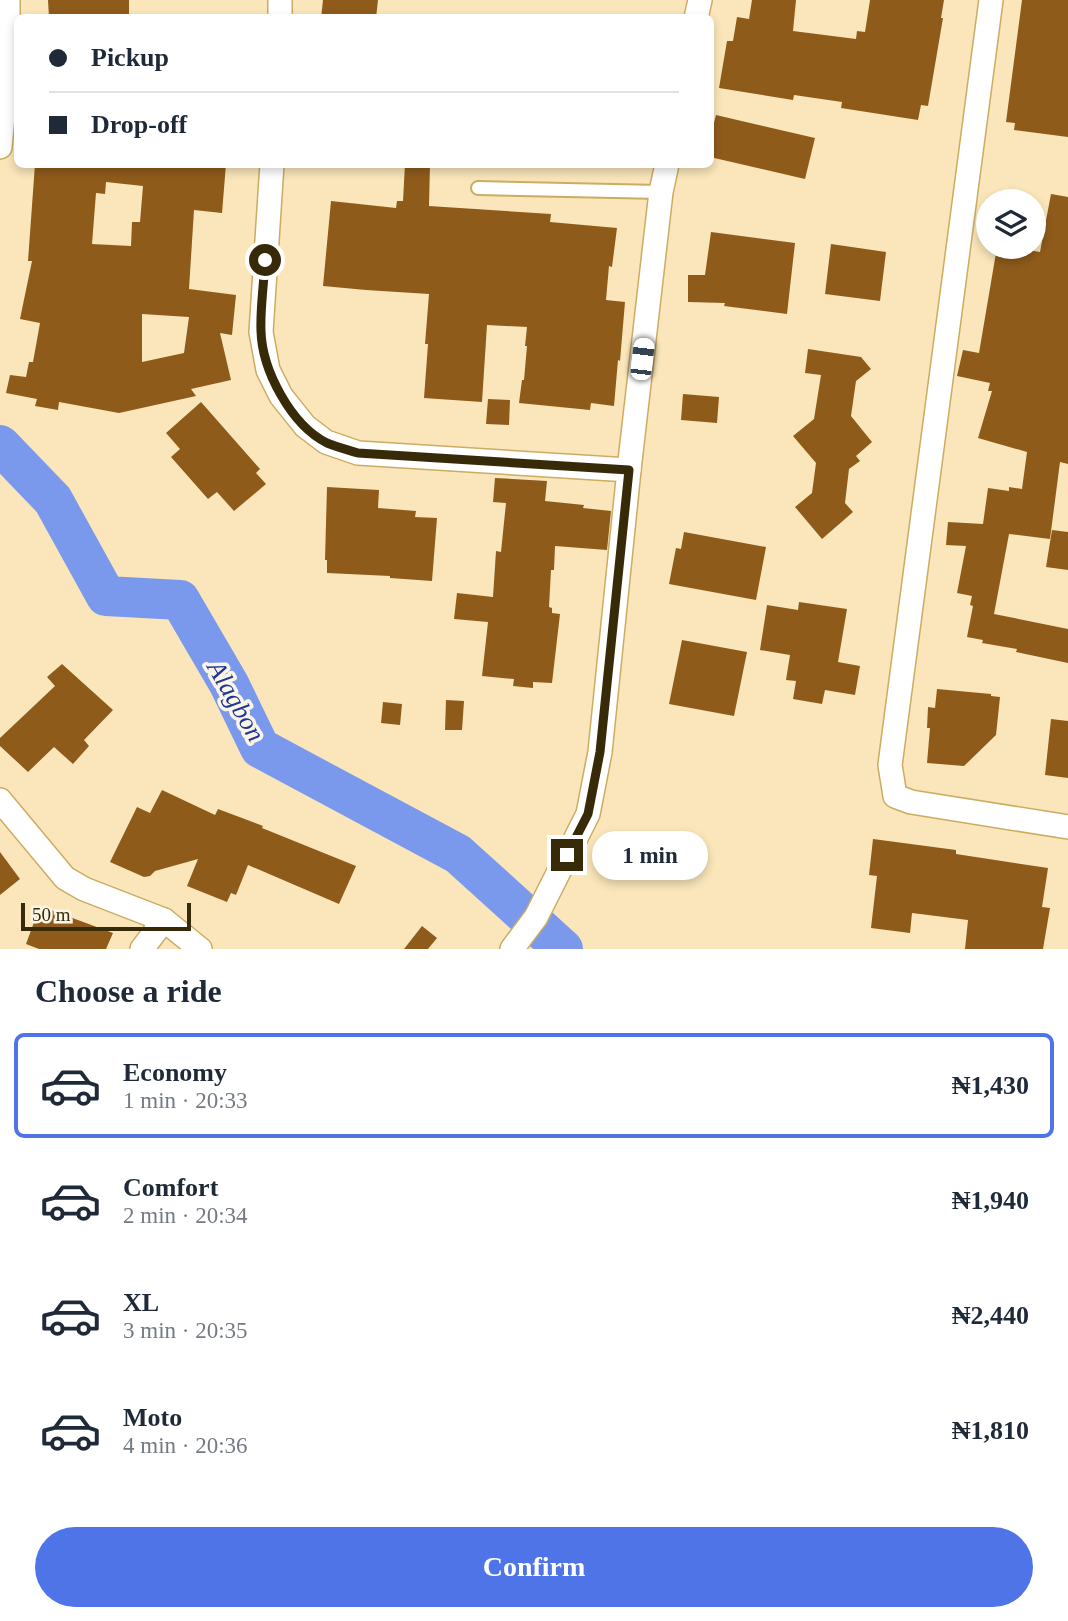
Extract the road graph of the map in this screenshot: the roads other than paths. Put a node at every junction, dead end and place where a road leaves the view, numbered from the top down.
1 (8, 0) edge
2 (990, 0) edge
3 (0, 147) edge
4 (272, 168) edge
5 (666, 168) edge
6 (478, 188) dead end
7 (661, 192) junction
8 (629, 470) junction
9 (0, 800) edge
10 (1068, 827) edge
11 (164, 920) junction
12 (142, 949) edge
13 (200, 949) edge
14 (512, 949) edge

1 - 3 street
2 - 10 street
4 - 8 street
5 - 7 street
6 - 7 lane
7 - 8 street
8 - 14 street
9 - 11 street
11 - 12 street
11 - 13 street

